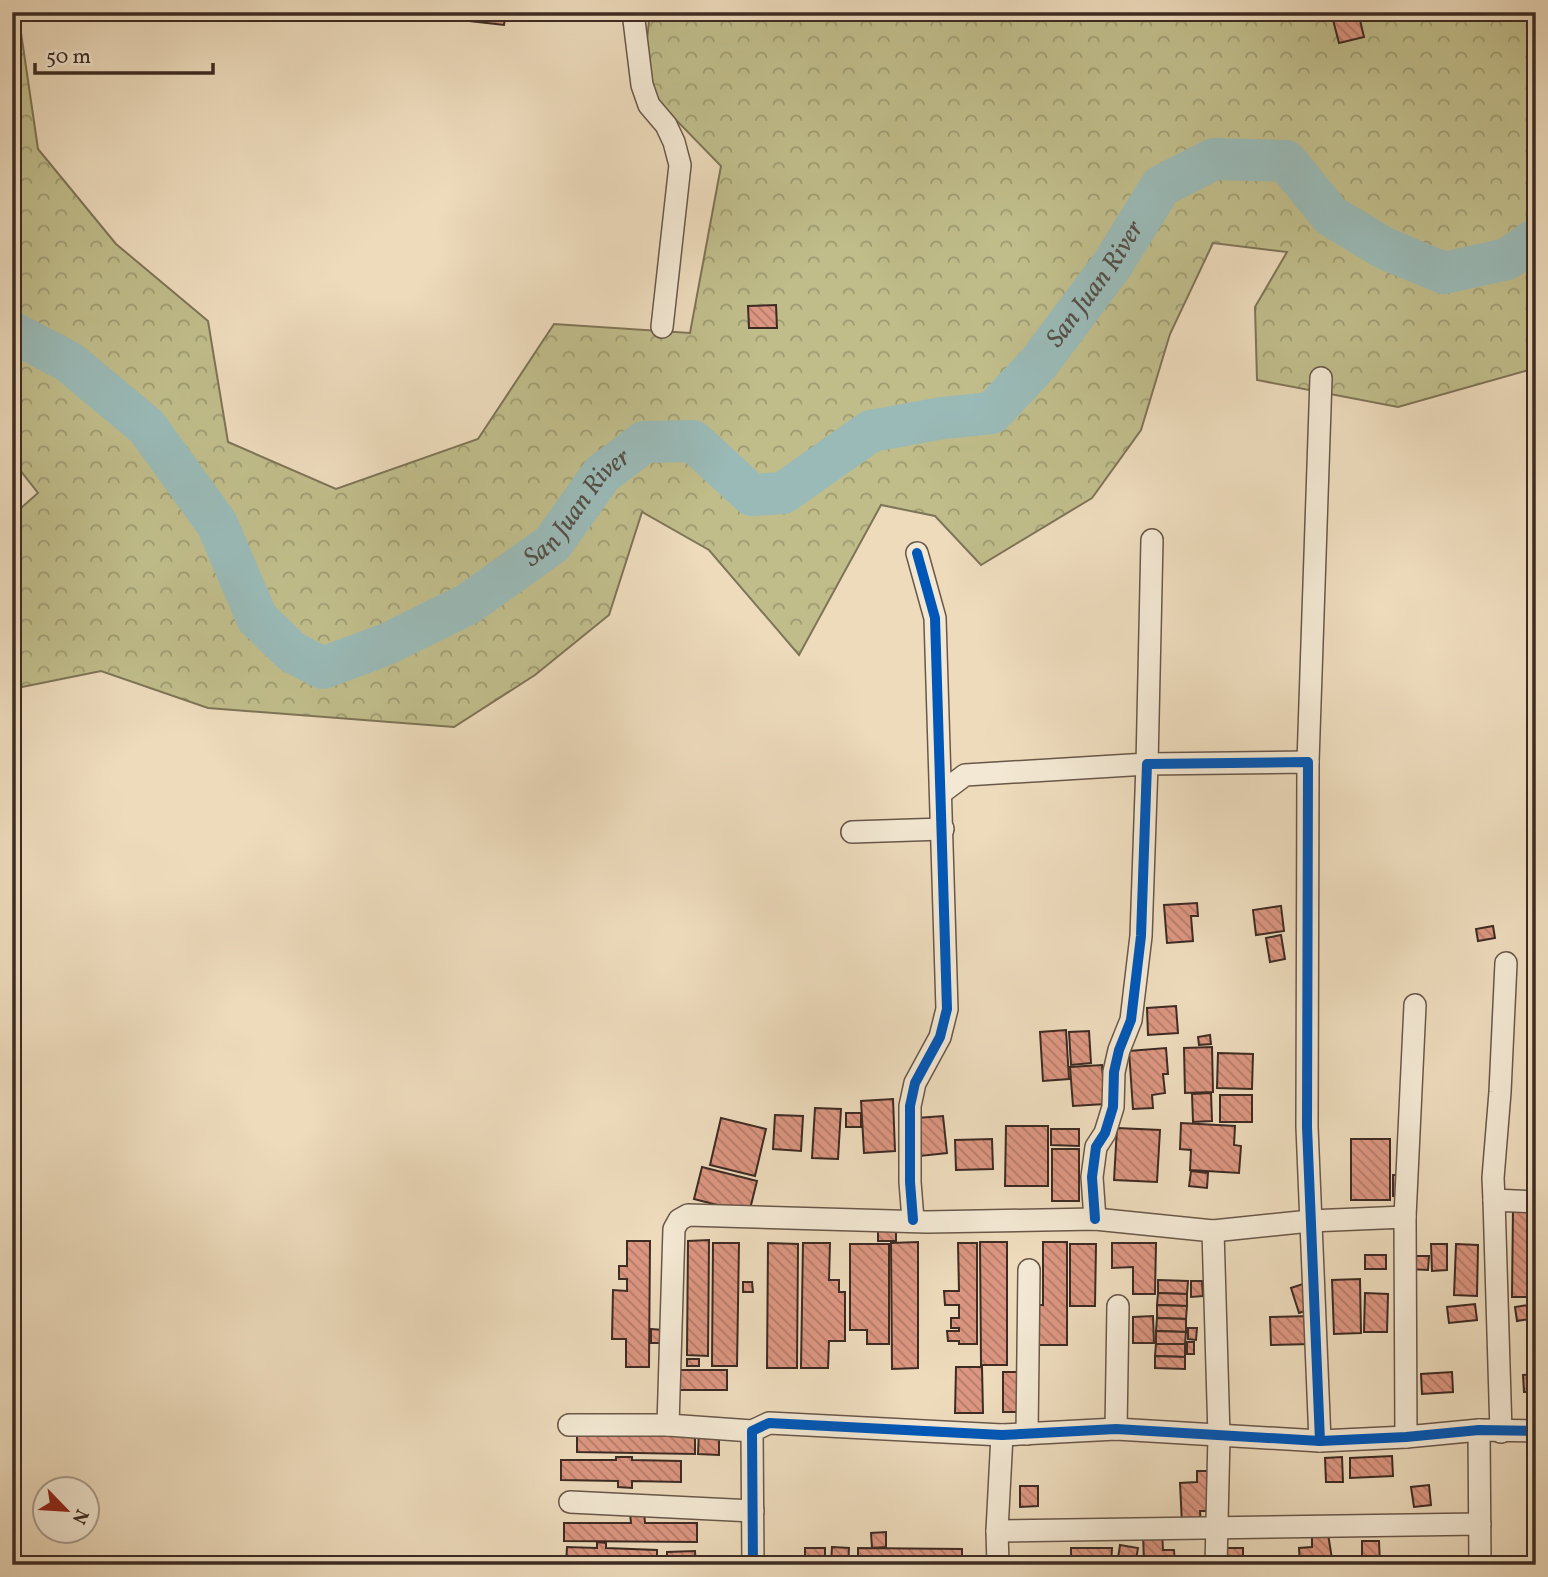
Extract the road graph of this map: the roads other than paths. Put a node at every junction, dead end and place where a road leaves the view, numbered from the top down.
1 (633, 12) edge
2 (662, 327) dead end
3 (1321, 377) dead end
4 (1152, 540) dead end
5 (917, 553) dead end
6 (1308, 762) junction
7 (1147, 764) junction
8 (941, 793) junction
9 (943, 829) junction
10 (852, 832) dead end
11 (1506, 963) dead end
12 (1415, 1005) dead end
13 (1494, 1200) junction
14 (1536, 1202) edge
15 (1405, 1217) junction
16 (1094, 1219) junction
17 (913, 1220) junction
18 (1310, 1222) junction
19 (1213, 1231) junction
20 (1029, 1270) dead end
21 (1118, 1306) dead end
22 (668, 1424) junction
23 (569, 1425) dead end
24 (1116, 1429) junction
25 (1479, 1430) junction
26 (752, 1431) junction
27 (1536, 1431) edge
28 (1502, 1432) junction
29 (1027, 1434) junction
30 (1002, 1435) junction
31 (1219, 1436) junction
32 (1406, 1437) junction
33 (1320, 1440) junction
34 (570, 1503) dead end
35 (752, 1511) junction
36 (1480, 1524) junction
37 (1216, 1528) junction
38 (997, 1531) junction
39 (753, 1565) edge
40 (998, 1565) edge
41 (1216, 1565) edge
42 (1480, 1565) edge

1 - 2 street
3 - 6 street
4 - 7 street
5 - 8 street
6 - 7 street
6 - 18 street
7 - 8 street
7 - 16 street
8 - 9 street
9 - 10 street
9 - 17 street
11 - 13 street
12 - 15 street
13 - 14 street
13 - 28 street
15 - 18 street
15 - 32 street
16 - 17 street
16 - 19 street
17 - 22 street
18 - 19 street
18 - 33 street
19 - 31 street
20 - 29 street
21 - 24 street
22 - 23 street
22 - 26 street
24 - 29 street
24 - 31 street
25 - 28 street
25 - 32 street
25 - 36 street
26 - 30 street
26 - 35 street
27 - 28 street
29 - 30 street
30 - 38 street
31 - 33 street
31 - 37 street
32 - 33 street
34 - 35 street
35 - 39 street
36 - 37 street
36 - 42 street
37 - 38 street
37 - 41 street
38 - 40 street

